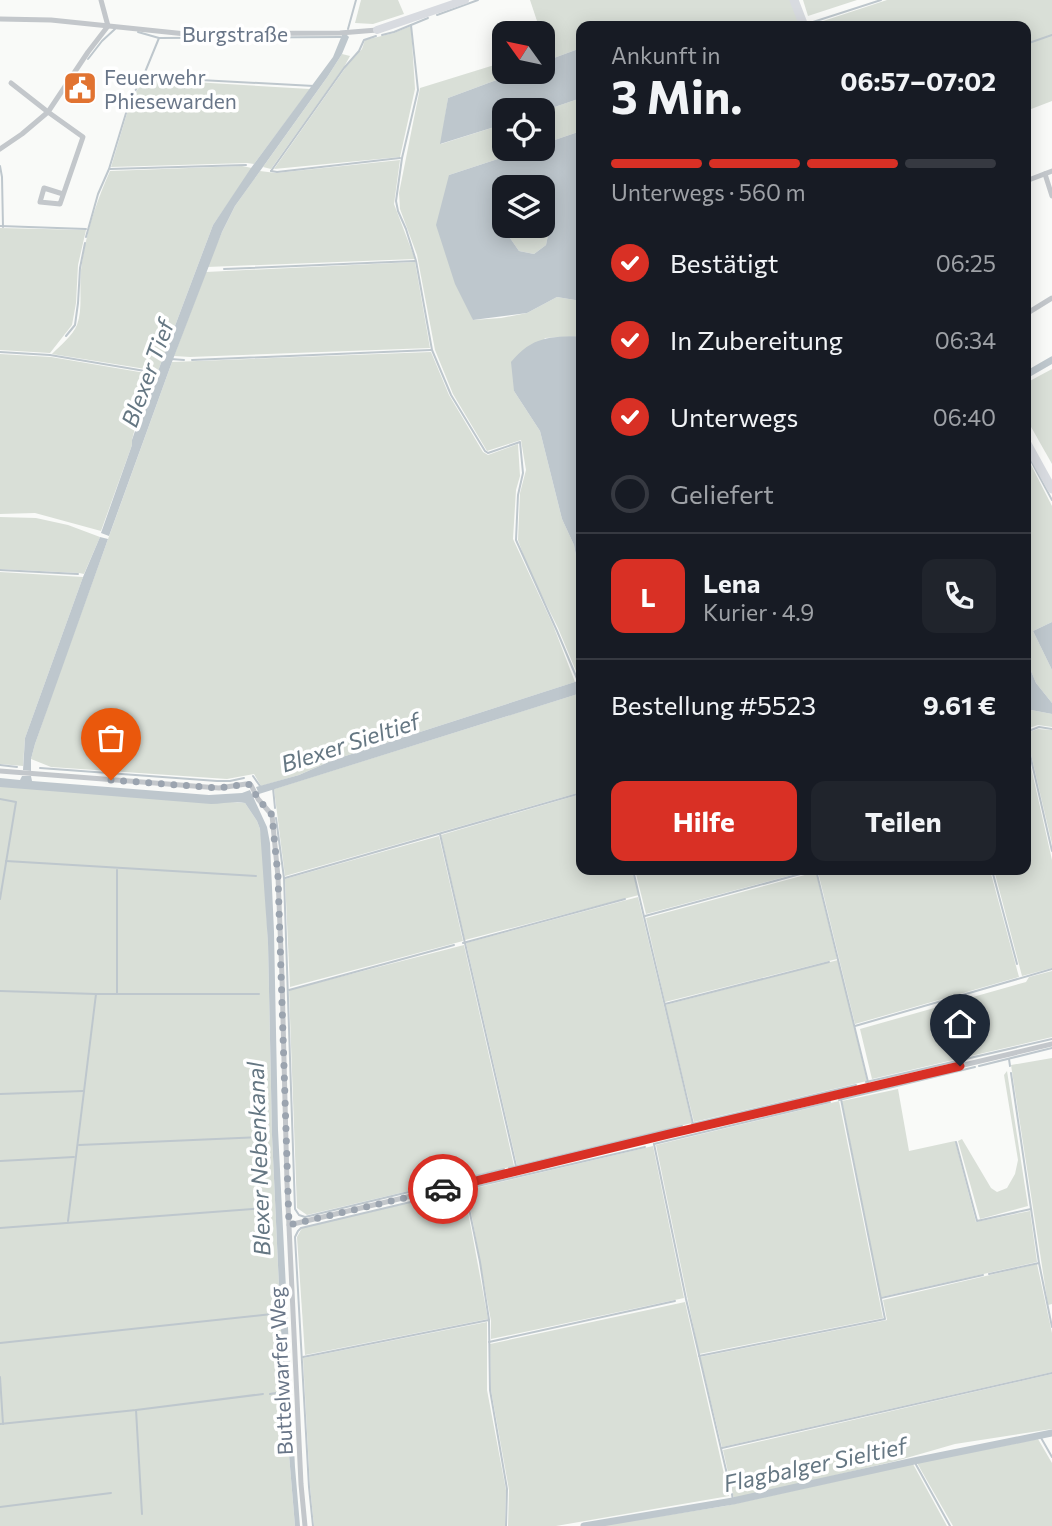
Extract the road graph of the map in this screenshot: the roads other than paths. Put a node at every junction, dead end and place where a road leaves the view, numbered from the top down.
1 (101, 0) edge
2 (465, 0) edge
3 (794, 0) edge
4 (0, 19) edge
5 (802, 21) edge
6 (108, 26) junction
7 (377, 30) joint
8 (11, 83) dead end
9 (48, 112) junction
10 (0, 149) edge
11 (1052, 171) edge
12 (1045, 174) junction
13 (1031, 179) edge
14 (63, 194) junction
15 (1052, 197) edge
16 (1052, 298) edge
17 (1031, 311) edge
18 (1031, 451) edge
19 (1052, 489) edge
20 (0, 771) edge
21 (1052, 1044) edge
22 (289, 1225) junction
23 (305, 1526) edge

1 - 6 street
2 - 7 street, Burgstraße
3 - 5 main road
4 - 6 street, Burgstraße
6 - 7 street, Burgstraße
6 - 9 street
8 - 9 street
9 - 10 street
9 - 14 street
11 - 12 street
12 - 13 street
12 - 15 street
14 - 14 street
16 - 17 street
18 - 19 main road
20 - 22 street, Buttelwarfer Weg
21 - 22 street
22 - 23 street, Buttelwarfer Weg

